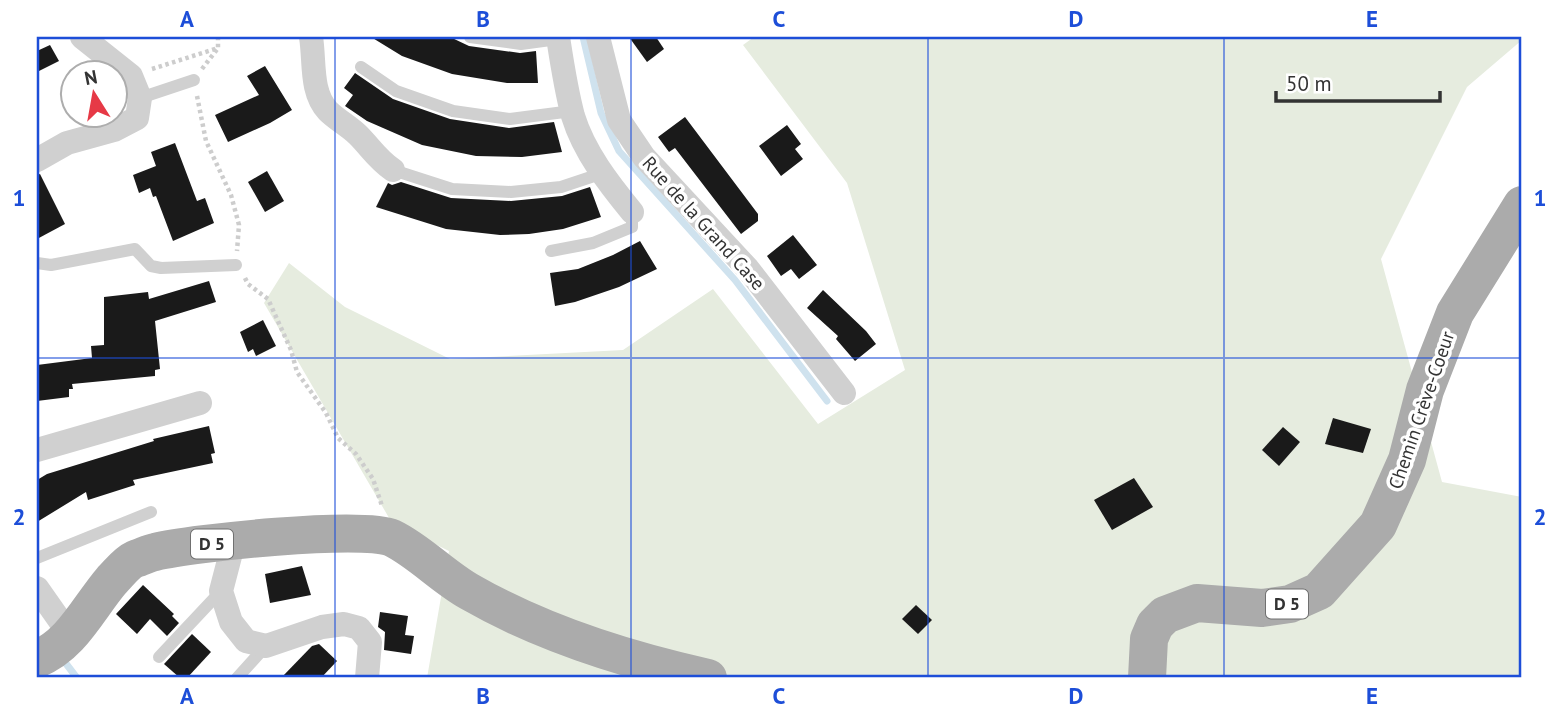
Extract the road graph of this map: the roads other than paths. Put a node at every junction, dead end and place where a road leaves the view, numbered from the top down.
1 (82, 37) edge
2 (312, 37) edge
3 (470, 37) edge
4 (598, 37) edge
5 (558, 38) edge
6 (361, 67) dead end
7 (194, 80) road end
8 (136, 87) junction
9 (572, 111) junction
10 (37, 160) edge
11 (393, 170) joint
12 (603, 173) junction
13 (1522, 205) edge
14 (632, 212) joint
15 (551, 251) dead end
16 (37, 263) edge
17 (236, 265) road end
18 (844, 393) dead end
19 (200, 403) dead end
20 (37, 450) edge
21 (151, 512) dead end
22 (234, 541) junction
23 (37, 558) edge
24 (37, 588) edge
25 (221, 591) junction
26 (71, 635) junction
27 (266, 646) junction
28 (159, 657) dead end
29 (37, 659) edge
30 (237, 678) edge
31 (367, 678) edge
32 (708, 678) edge
33 (1147, 678) edge

1 - 8 street
2 - 11 street
3 - 5 lane
4 - 18 street, Rue de la Grand Case
5 - 9 street
6 - 9 lane
7 - 8 lane
8 - 10 street
9 - 12 street
11 - 12 lane
12 - 14 street
13 - 33 main road, Chemin Crève-Coeur / D 5
14 - 15 lane
16 - 17 lane
19 - 20 street
21 - 23 lane
22 - 25 street
22 - 26 main road, D 5
22 - 32 main road, D 5
24 - 26 street
25 - 27 street
25 - 28 lane
26 - 29 main road, D 5
27 - 30 lane
27 - 31 street

